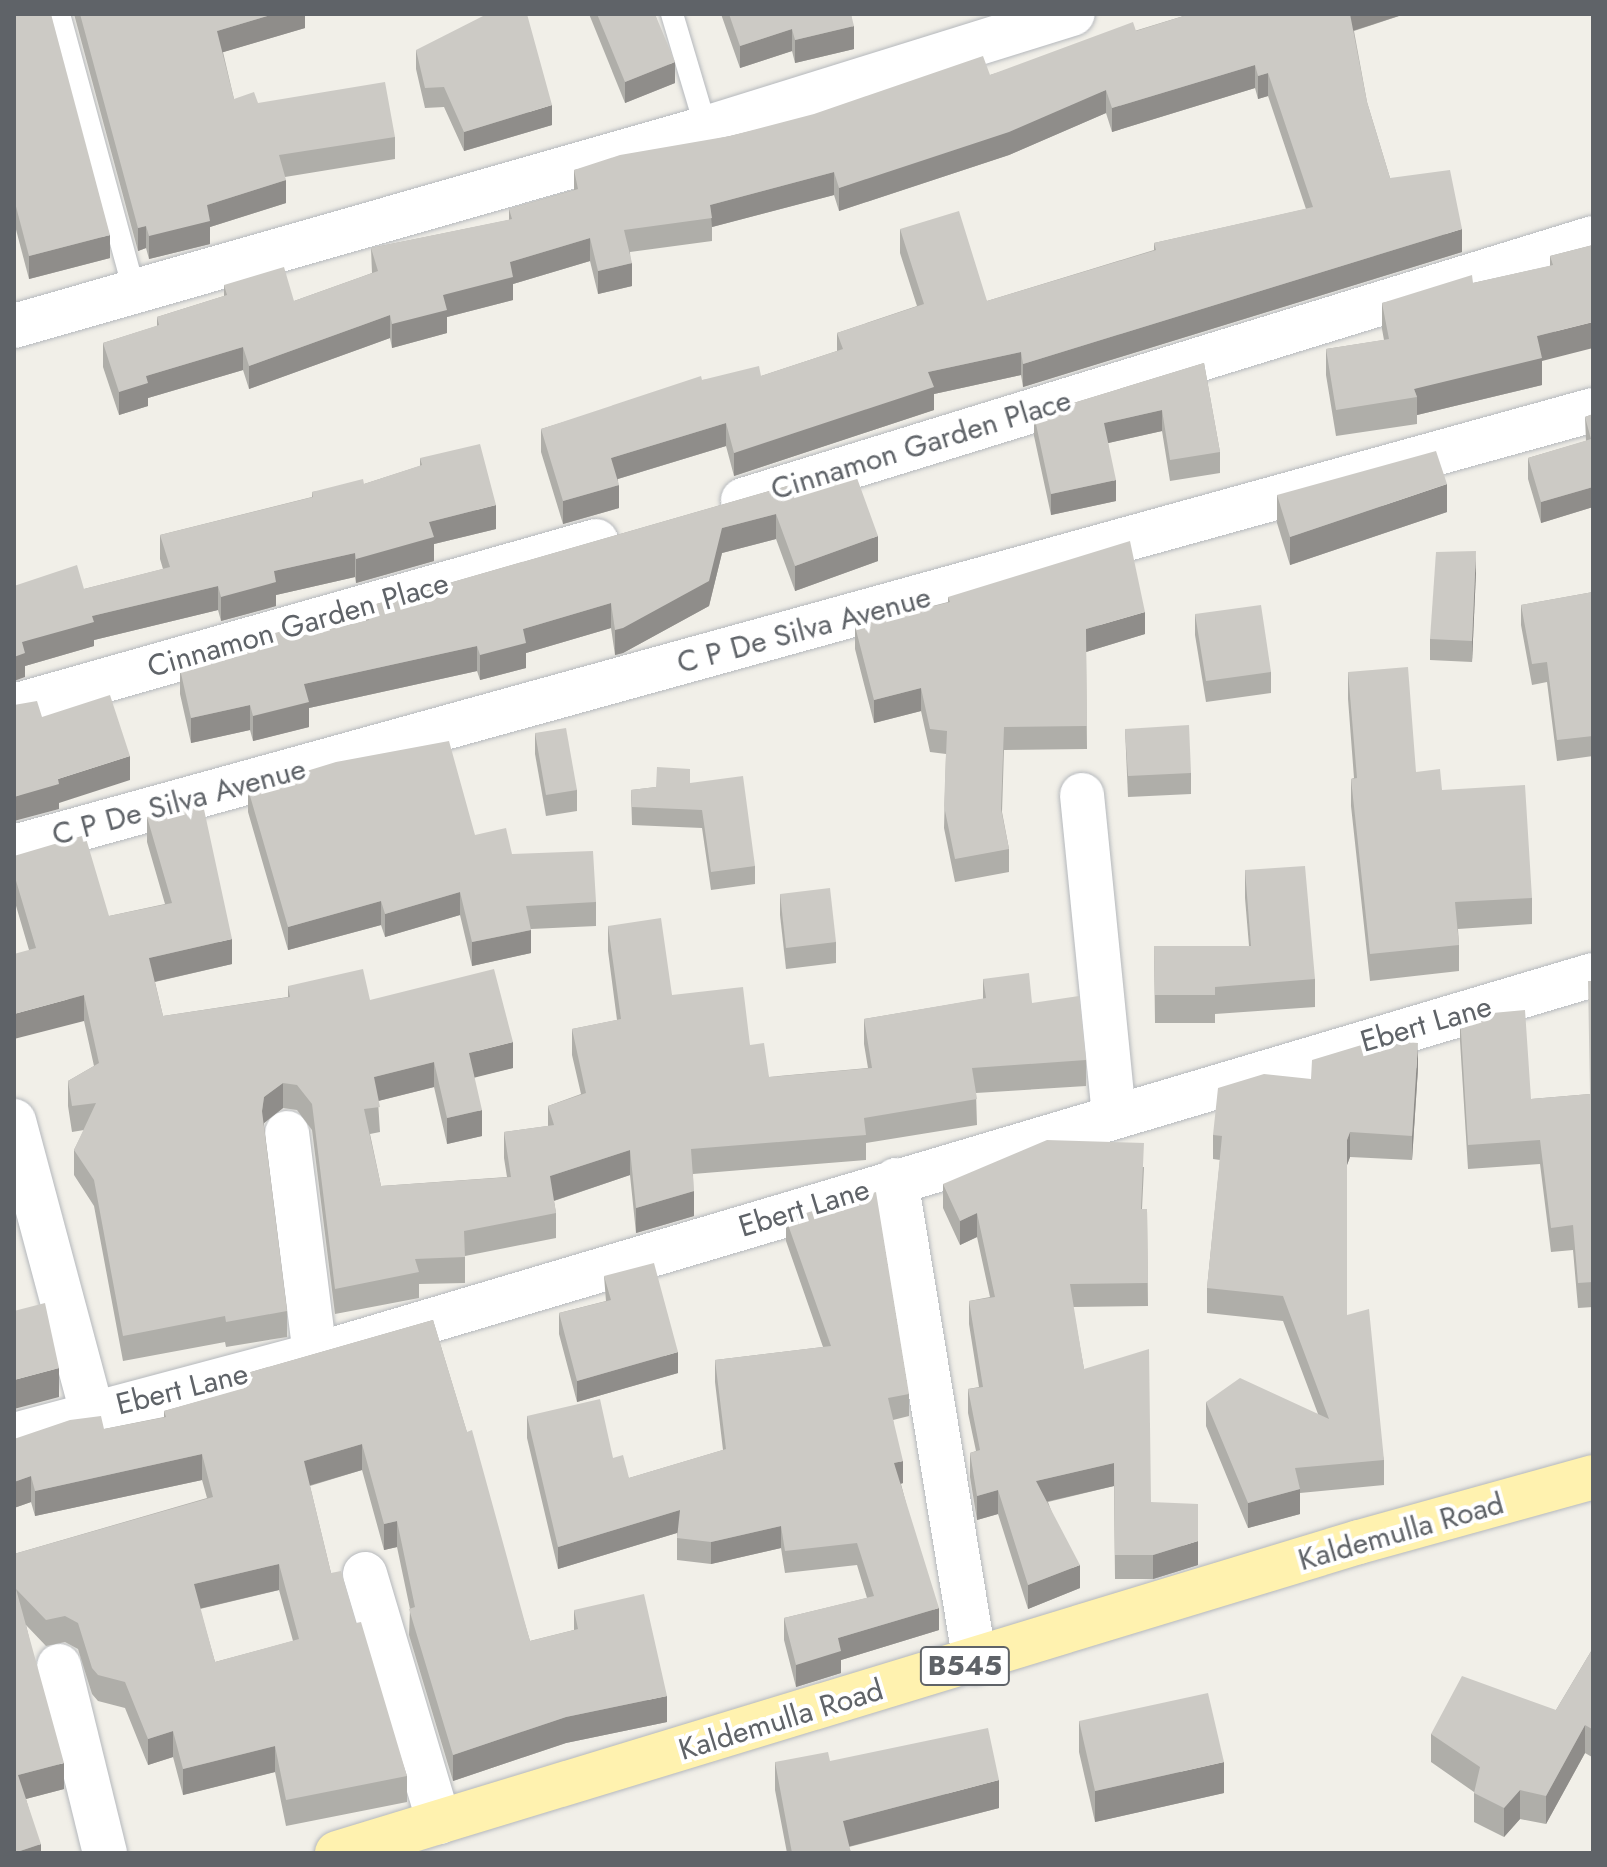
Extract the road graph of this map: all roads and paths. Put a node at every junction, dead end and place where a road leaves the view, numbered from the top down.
1 (59, 14) edge
2 (672, 14) edge
3 (1047, 18) edge
4 (706, 128) junction
5 (1593, 238) edge
6 (134, 291) junction
7 (14, 326) edge
8 (1593, 410) edge
9 (711, 509) edge
10 (635, 530) edge
11 (14, 706) edge
12 (1082, 795) dead end
13 (14, 847) edge
14 (1593, 975) edge
15 (1114, 1114) junction
16 (14, 1121) edge
17 (287, 1133) dead end
18 (896, 1180) junction
19 (315, 1355) junction
20 (92, 1412) junction
21 (14, 1435) edge
22 (1593, 1477) edge
23 (365, 1574) dead end
24 (975, 1663) junction
25 (59, 1666) dead end
26 (439, 1822) junction
27 (105, 1853) edge
28 (337, 1853) edge

1 - 6 lane
2 - 4 lane
3 - 4 street
4 - 6 street
5 - 9 street, Cinnamon Garden Place
6 - 7 street
8 - 13 street, C P De Silva Avenue
10 - 11 street, Cinnamon Garden Place
12 - 15 street
14 - 15 street, Ebert Lane
15 - 18 street, Ebert Lane
16 - 20 street
17 - 19 street
18 - 19 street, Ebert Lane
18 - 24 street
19 - 20 street, Ebert Lane
20 - 21 street, Ebert Lane
22 - 24 main road, Kaldemulla Road / B545
23 - 26 street
24 - 26 main road, Kaldemulla Road / B545
25 - 27 street
26 - 28 main road, Kaldemulla Road / B545

